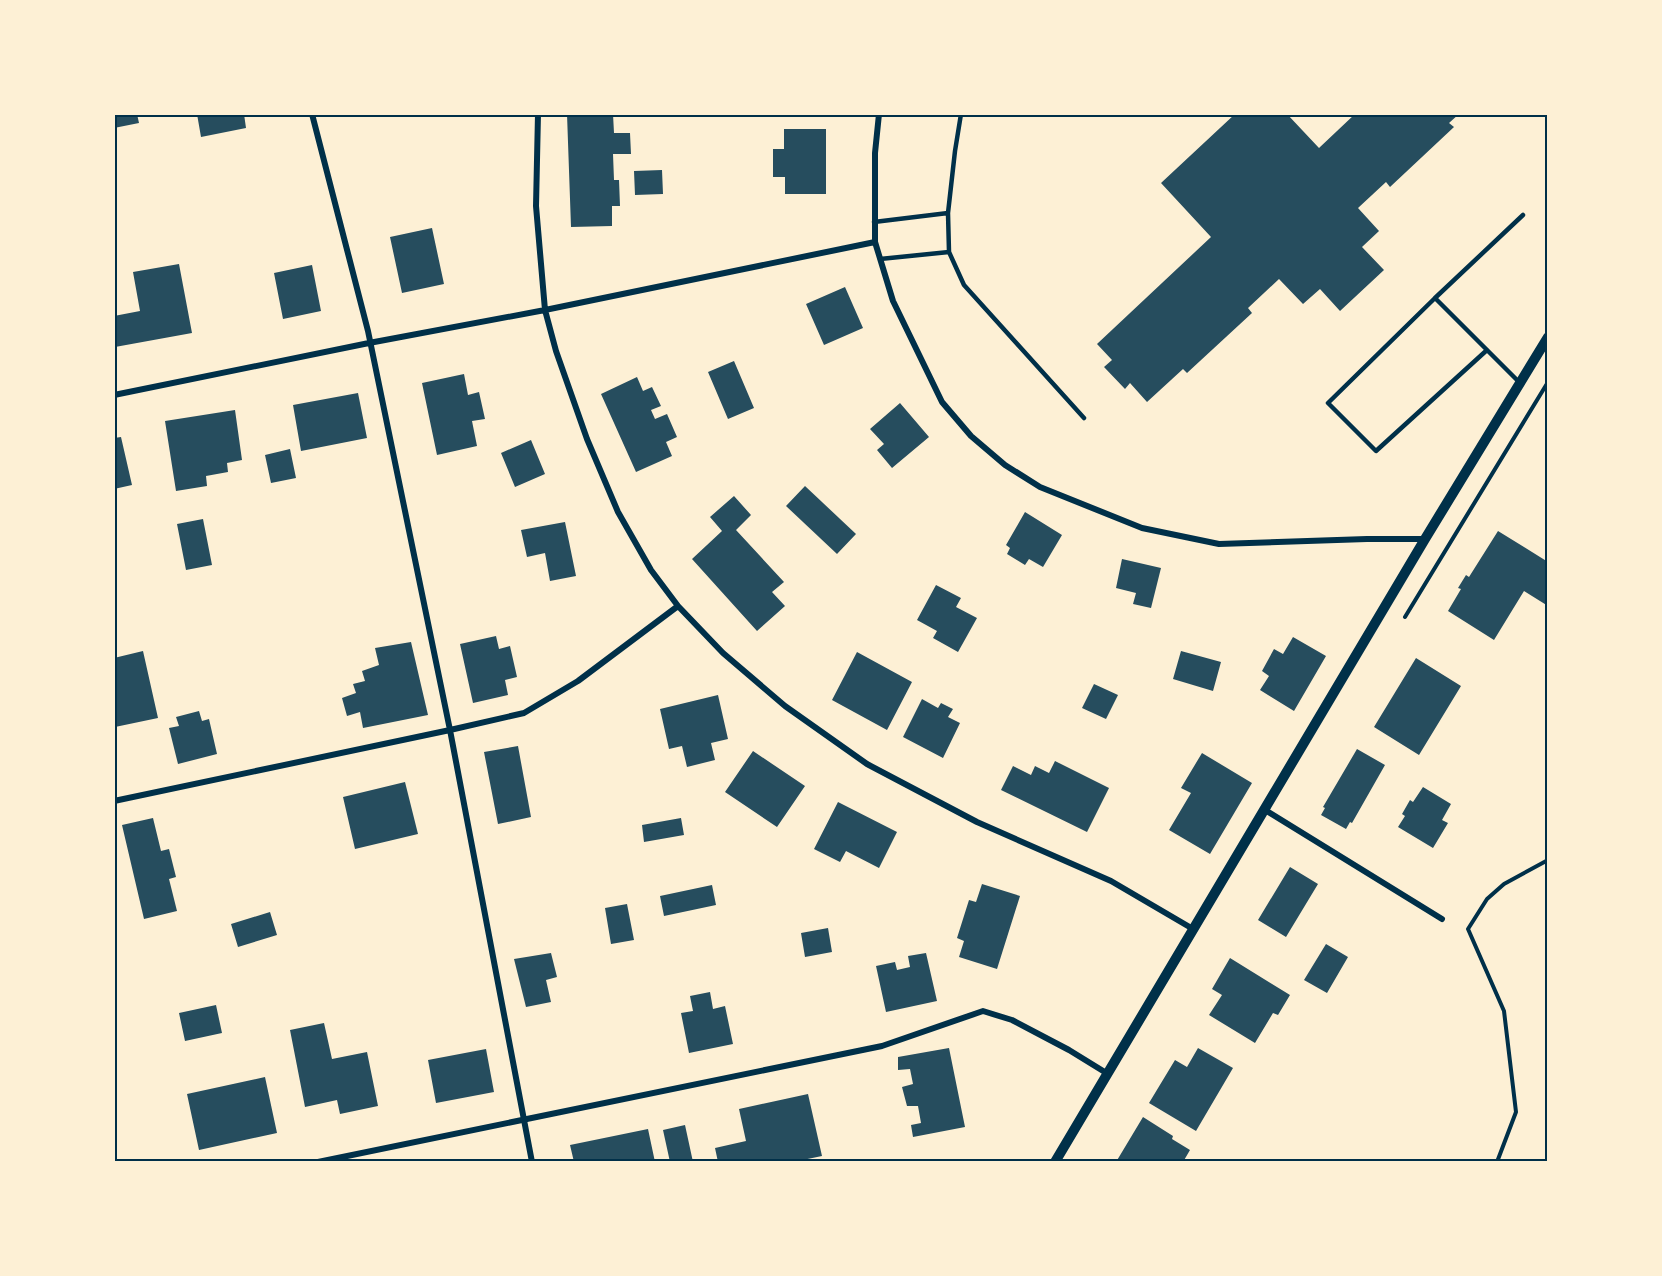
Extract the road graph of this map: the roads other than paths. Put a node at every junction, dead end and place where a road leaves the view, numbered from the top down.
1 (312, 114) edge
2 (538, 114) edge
3 (879, 114) edge
4 (961, 114) edge
5 (948, 213) junction
6 (1523, 215) dead end
7 (874, 222) junction
8 (874, 242) junction
9 (949, 252) junction
10 (880, 259) junction
11 (1436, 298) junction
12 (545, 310) junction
13 (1548, 337) edge
14 (369, 343) junction
15 (1487, 350) junction
16 (1520, 384) junction
17 (114, 395) edge
18 (1084, 418) dead end
19 (1425, 539) junction
20 (678, 606) junction
21 (450, 730) junction
22 (114, 801) edge
23 (1265, 810) junction
24 (1442, 919) dead end
25 (1193, 929) junction
26 (1108, 1074) junction
27 (523, 1120) junction
28 (318, 1162) edge
29 (532, 1162) edge
30 (1055, 1162) edge

1 - 14 street
2 - 12 street
3 - 7 street
4 - 5 lane
5 - 7 lane
5 - 9 lane
6 - 11 lane
7 - 8 street
8 - 10 street
8 - 12 street
9 - 10 lane
9 - 18 lane
10 - 19 street
11 - 15 lane
11 - 15 lane
12 - 14 street
12 - 20 street
13 - 16 street
14 - 17 street
14 - 21 street
15 - 16 lane
16 - 19 street
19 - 23 street
20 - 21 street
20 - 25 street
21 - 22 street
21 - 27 street
23 - 24 street
23 - 25 street
25 - 26 street
26 - 27 street
26 - 30 street
27 - 28 street
27 - 29 street

